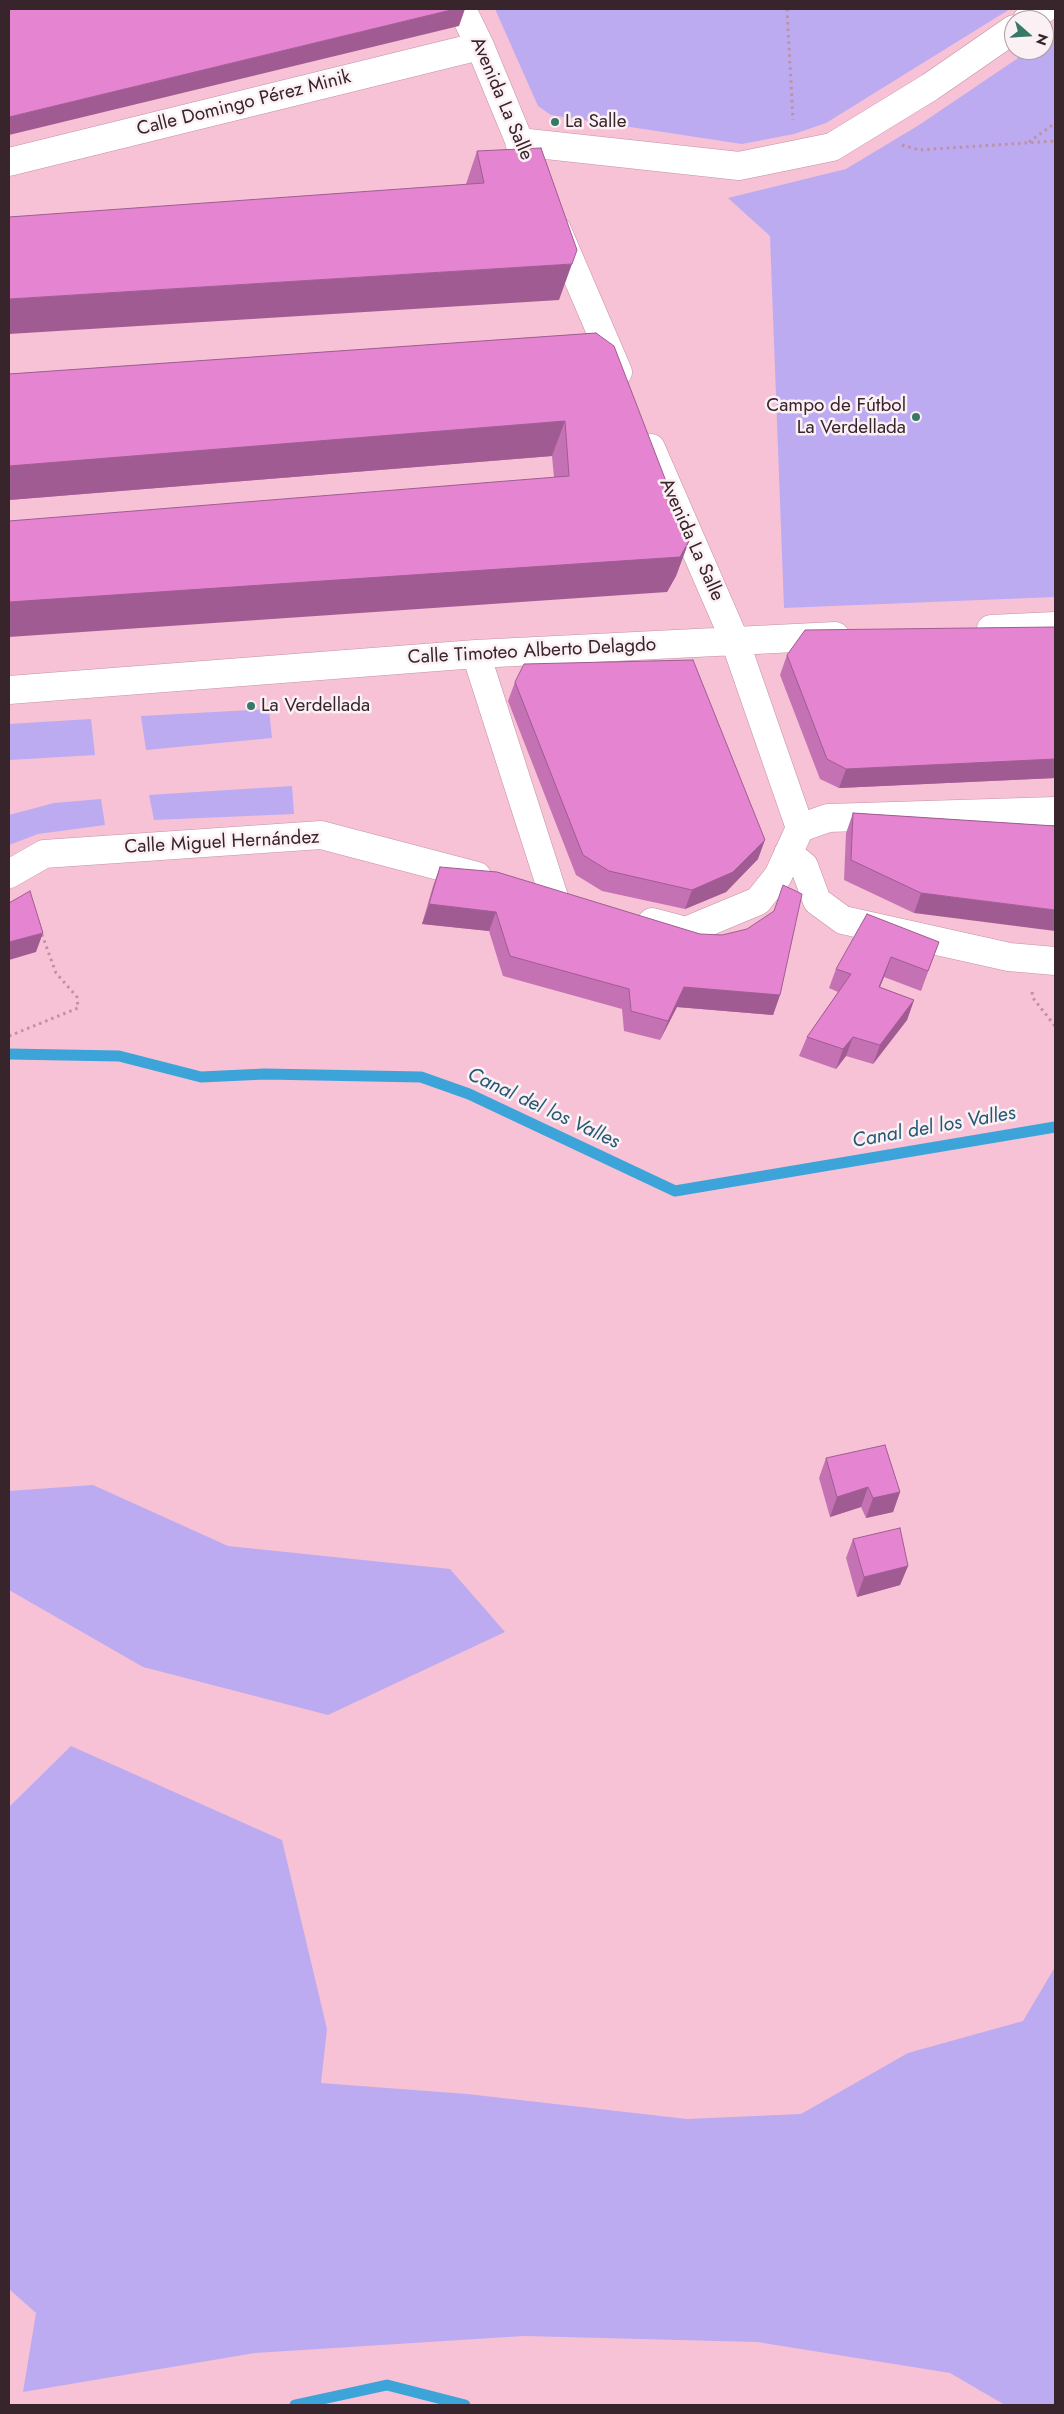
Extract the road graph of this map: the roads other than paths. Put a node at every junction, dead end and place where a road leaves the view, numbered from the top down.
1 (462, 9) edge
2 (1004, 36) edge
3 (480, 46) junction
4 (519, 142) junction
5 (9, 162) edge
6 (602, 335) junction
7 (574, 342) edge
8 (630, 398) edge
9 (641, 425) edge
10 (1055, 626) edge
11 (968, 630) edge
12 (861, 635) edge
13 (735, 641) junction
14 (476, 654) junction
15 (9, 690) edge
16 (1055, 811) edge
17 (800, 828) junction
18 (788, 853) junction
19 (9, 874) edge
20 (498, 882) edge
21 (526, 889) edge
22 (554, 897) junction
23 (582, 904) edge
24 (629, 916) edge
25 (1055, 961) edge

1 - 3 street, Avenida La Salle
2 - 4 street
3 - 4 street, Avenida La Salle
3 - 5 street, Calle Domingo Pérez Minik
4 - 6 street, Avenida La Salle
6 - 7 street
6 - 8 street, Avenida La Salle
9 - 13 street, Avenida La Salle
10 - 11 street
12 - 13 street, Calle Timoteo Alberto Delagdo
13 - 14 street, Calle Timoteo Alberto Delagdo
13 - 17 street, Avenida La Salle
14 - 15 street, Calle Timoteo Alberto Delagdo
14 - 22 street
16 - 17 street
17 - 18 street
18 - 24 street
18 - 25 street
19 - 20 street, Calle Miguel Hernández
21 - 22 street
22 - 23 street

